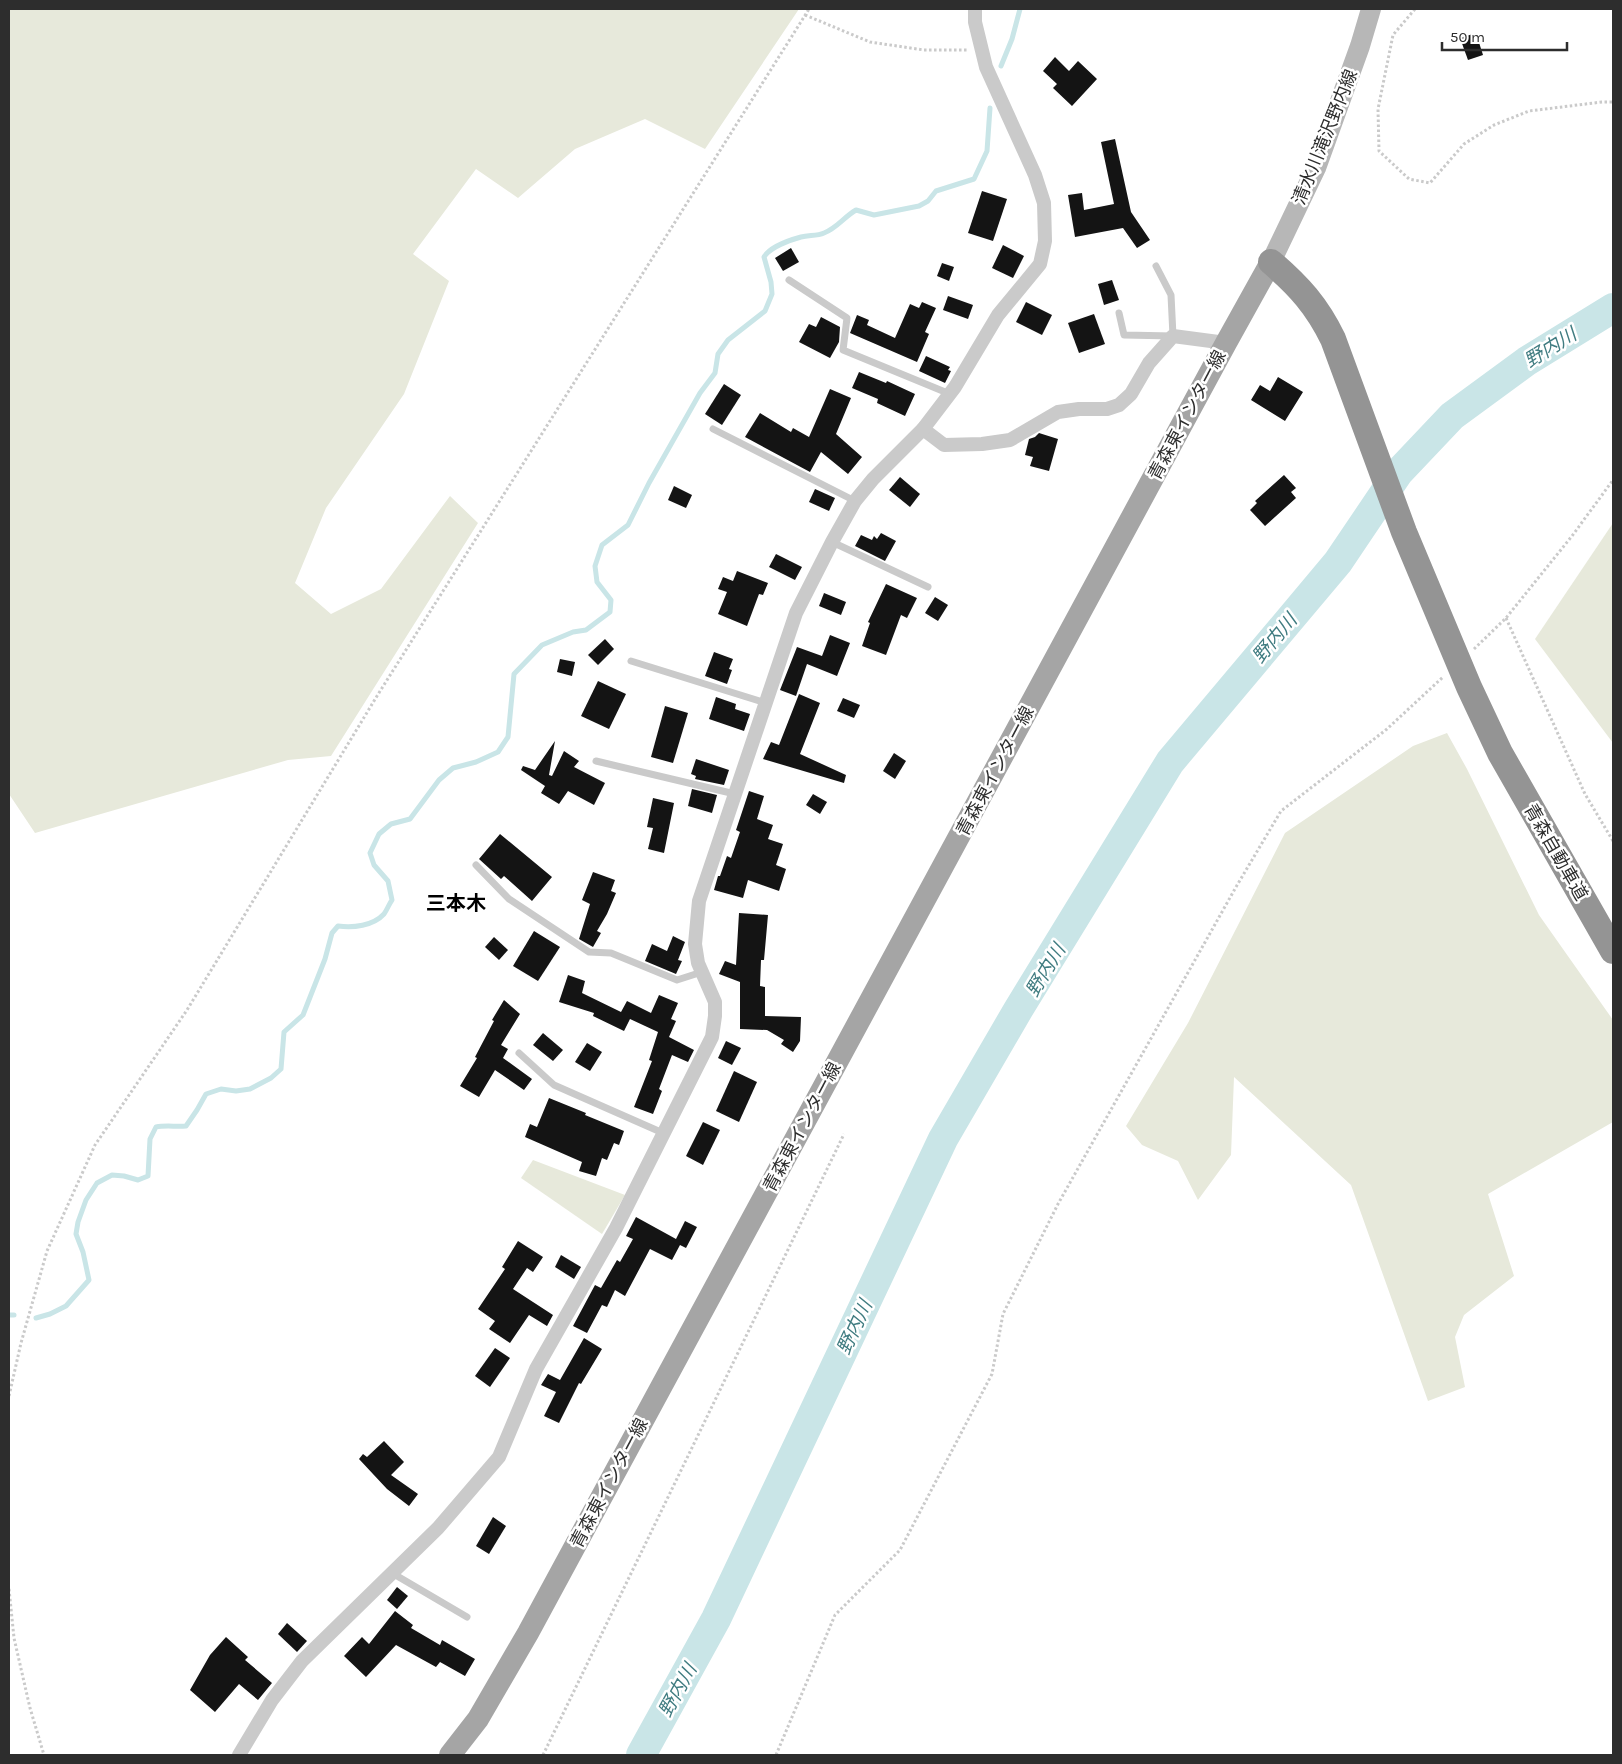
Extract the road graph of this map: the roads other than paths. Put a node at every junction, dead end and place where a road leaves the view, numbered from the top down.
1 (974, 9) edge
2 (1371, 9) edge
3 (1272, 262) junction
4 (1156, 266) dead end
5 (789, 280) dead end
6 (1118, 312) dead end
7 (1173, 336) junction
8 (1226, 343) junction
9 (950, 394) junction
10 (713, 429) dead end
11 (923, 429) junction
12 (855, 501) junction
13 (832, 542) junction
14 (928, 586) dead end
15 (631, 661) dead end
16 (766, 703) junction
17 (596, 761) dead end
18 (735, 794) junction
19 (476, 865) dead end
20 (1613, 951) edge
21 (702, 972) junction
22 (520, 1054) dead end
23 (663, 1133) junction
24 (392, 1573) junction
25 (467, 1617) dead end
26 (239, 1755) edge
27 (450, 1755) edge

1 - 9 street
2 - 3 main road, 清水川滝沢野内線
3 - 8 main road, 青森東インター線
3 - 20 highway, 青森自動車道
4 - 7 lane
5 - 9 lane
6 - 7 lane
7 - 8 street
7 - 11 street
8 - 27 main road, 青森東インター線
9 - 11 street
10 - 12 lane
11 - 12 street
12 - 13 street
13 - 14 lane
13 - 16 street
15 - 16 lane
16 - 18 street
17 - 18 lane
18 - 21 street
19 - 21 lane
21 - 23 street
22 - 23 lane
23 - 24 street
24 - 25 lane
24 - 26 street

